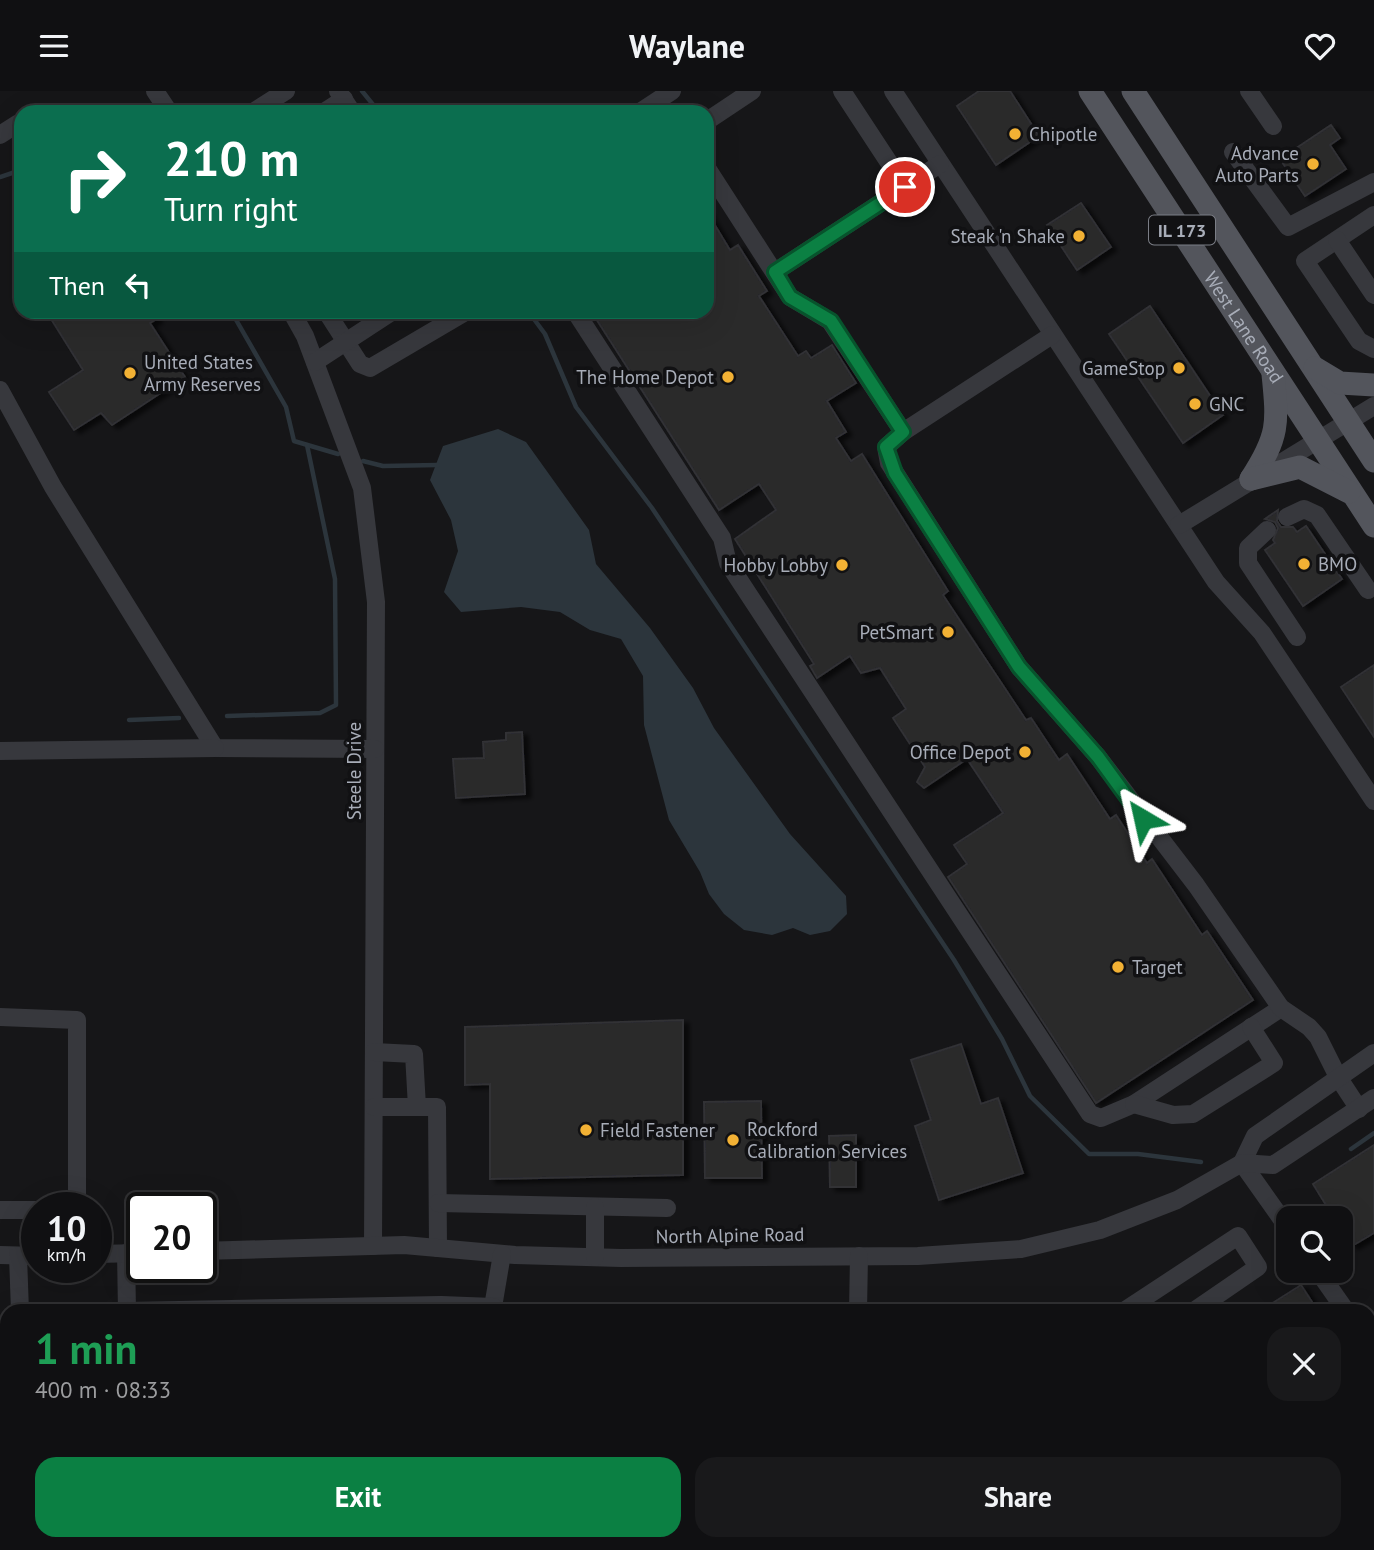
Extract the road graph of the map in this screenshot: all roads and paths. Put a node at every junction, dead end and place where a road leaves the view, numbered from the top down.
1 (286, 91) edge
2 (752, 91) edge
3 (842, 91) edge
4 (892, 91) edge
5 (1090, 91) edge
6 (1249, 91) edge
7 (1141, 94) edge
8 (264, 105) edge
9 (714, 116) edge
10 (1273, 126) dead end
11 (1233, 152) dead end
12 (940, 164) junction
13 (714, 179) edge
14 (1374, 182) edge
15 (905, 187) junction
16 (1374, 215) edge
17 (1337, 240) junction
18 (775, 272) junction
19 (1374, 295) edge
20 (296, 319) edge
21 (331, 319) edge
22 (381, 319) edge
23 (453, 319) edge
24 (581, 319) edge
25 (1052, 335) junction
26 (346, 342) junction
27 (1374, 349) edge
28 (315, 362) junction
29 (1312, 366) junction
30 (1273, 371) junction
31 (1374, 385) edge
32 (0, 390) edge
33 (1374, 406) edge
34 (1349, 423) junction
35 (903, 432) junction
36 (1316, 438) junction
37 (1374, 461) edge
38 (1251, 479) junction
39 (1353, 495) junction
40 (1287, 517) dead end
41 (1179, 525) junction
42 (1374, 526) edge
43 (1267, 530) dead end
44 (1368, 590) dead end
45 (1297, 637) dead end
46 (215, 748) junction
47 (375, 749) junction
48 (0, 751) edge
49 (1374, 801) edge
50 (1281, 1008) junction
51 (0, 1017) edge
52 (1251, 1027) junction
53 (374, 1052) junction
54 (1374, 1053) edge
55 (1338, 1077) junction
56 (1374, 1098) edge
57 (1134, 1104) junction
58 (374, 1107) junction
59 (417, 1107) junction
60 (1359, 1108) junction
61 (1242, 1163) junction
62 (77, 1192) edge
63 (438, 1203) junction
64 (595, 1207) junction
65 (667, 1207) dead end
66 (21, 1209) edge
67 (0, 1210) edge
68 (1276, 1211) edge
69 (373, 1246) junction
70 (438, 1248) junction
71 (217, 1251) edge
72 (502, 1254) junction
73 (859, 1255) junction
74 (9, 1256) edge
75 (595, 1257) junction
76 (130, 1283) edge
77 (1326, 1283) edge
78 (19, 1304) edge
79 (128, 1304) edge
80 (494, 1304) edge
81 (858, 1304) edge
82 (1135, 1304) edge
83 (1204, 1304) edge
84 (1341, 1304) edge

1 - 8 street
2 - 9 street
3 - 15 street
4 - 12 street
5 - 30 main road, West Lane Road / IL 173
6 - 10 street
7 - 29 main road, West Lane Road / IL 173
11 - 14 street
12 - 15 street
12 - 25 street
13 - 18 street
15 - 18 street
16 - 17 street
17 - 19 street
17 - 27 street
18 - 35 street
20 - 28 street, Steele Drive
21 - 26 street
22 - 26 street
23 - 26 street
24 - 57 street
25 - 35 street
25 - 41 street
26 - 28 street
28 - 47 street, Steele Drive
29 - 31 main road
29 - 34 main road, West Lane Road / IL 173
30 - 36 main road, West Lane Road / IL 173
30 - 38 main road
32 - 46 street
33 - 34 street
34 - 36 street
34 - 37 main road, West Lane Road / IL 173
35 - 50 street
36 - 38 street
36 - 39 main road, West Lane Road / IL 173
38 - 39 main road
38 - 41 street
39 - 42 main road, West Lane Road / IL 173
40 - 44 street
41 - 49 street
43 - 45 street
46 - 47 street
46 - 48 street
47 - 53 street, Steele Drive
50 - 52 street
50 - 55 street
51 - 62 street
52 - 57 street
52 - 57 street
53 - 58 street, Steele Drive
53 - 59 street
54 - 55 street
55 - 60 street
55 - 61 street
56 - 60 street, North Alpine Road
58 - 59 street
58 - 69 street, Steele Drive
59 - 63 street
60 - 61 street, North Alpine Road
61 - 68 street
61 - 73 street, North Alpine Road
63 - 64 street
63 - 70 street
64 - 65 street
64 - 75 street
66 - 67 street
69 - 70 street, North Alpine Road
69 - 71 street, North Alpine Road
70 - 72 street, North Alpine Road
72 - 75 street, North Alpine Road
72 - 80 street
73 - 75 street, North Alpine Road
73 - 81 street
74 - 78 street
76 - 79 street
77 - 84 street
82 - 83 street

